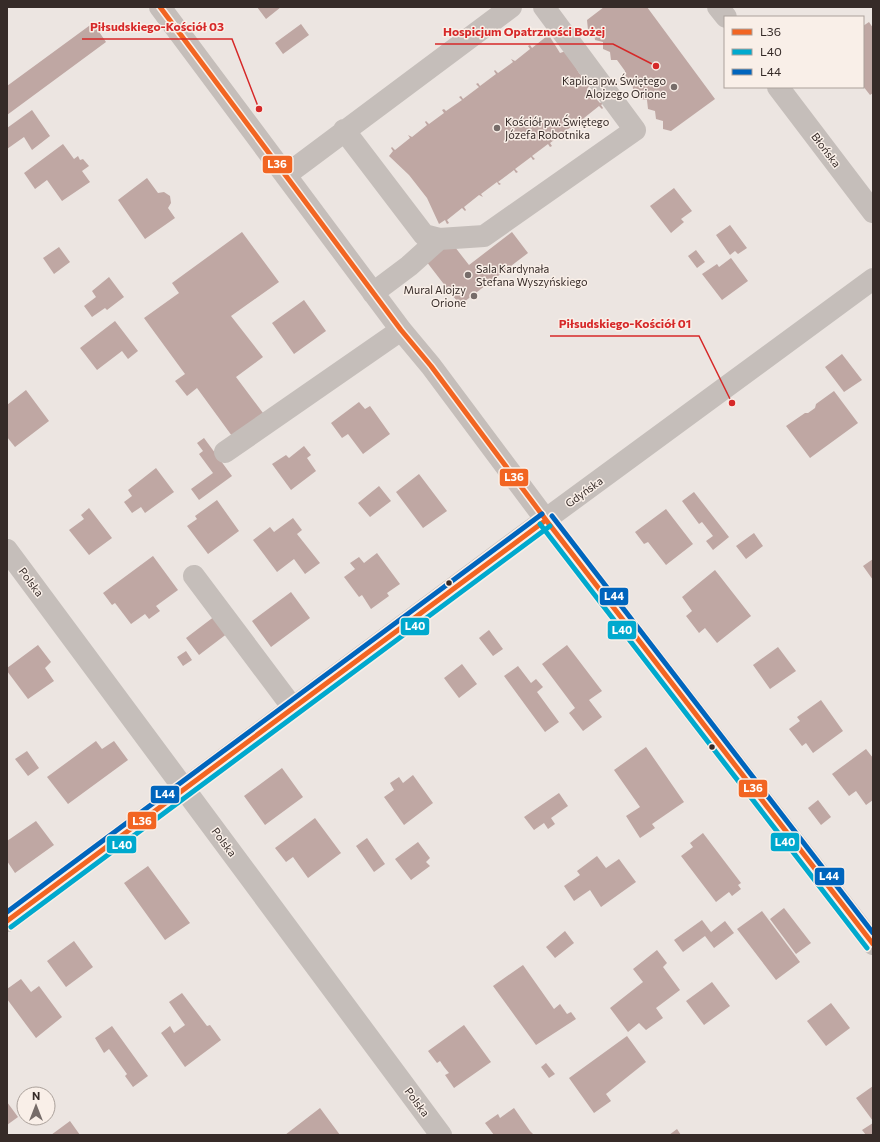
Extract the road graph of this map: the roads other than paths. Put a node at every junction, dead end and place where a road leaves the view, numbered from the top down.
1 (160, 7) edge
2 (511, 7) edge
3 (544, 7) edge
4 (718, 7) edge
5 (725, 16) edge
6 (779, 88) edge
7 (344, 130) junction
8 (286, 175) junction
9 (873, 212) edge
10 (439, 239) junction
11 (873, 279) edge
12 (373, 293) junction
13 (401, 330) junction
14 (225, 452) dead end
15 (546, 520) junction
16 (7, 550) edge
17 (194, 576) dead end
18 (293, 708) junction
19 (186, 789) junction
20 (7, 921) edge
21 (873, 944) edge
22 (441, 1135) edge

1 - 8 street
2 - 7 street
3 - 10 street
4 - 5 street
6 - 9 street, Błońska
7 - 8 street
7 - 10 street
8 - 12 street
10 - 12 street
11 - 15 street, Gdyńska
12 - 13 street
13 - 14 street
13 - 15 street
15 - 18 street, Gdyńska
15 - 21 street
16 - 19 street, Polska
17 - 18 street
18 - 19 street, Gdyńska
19 - 20 street, Gdyńska
19 - 22 street, Polska

